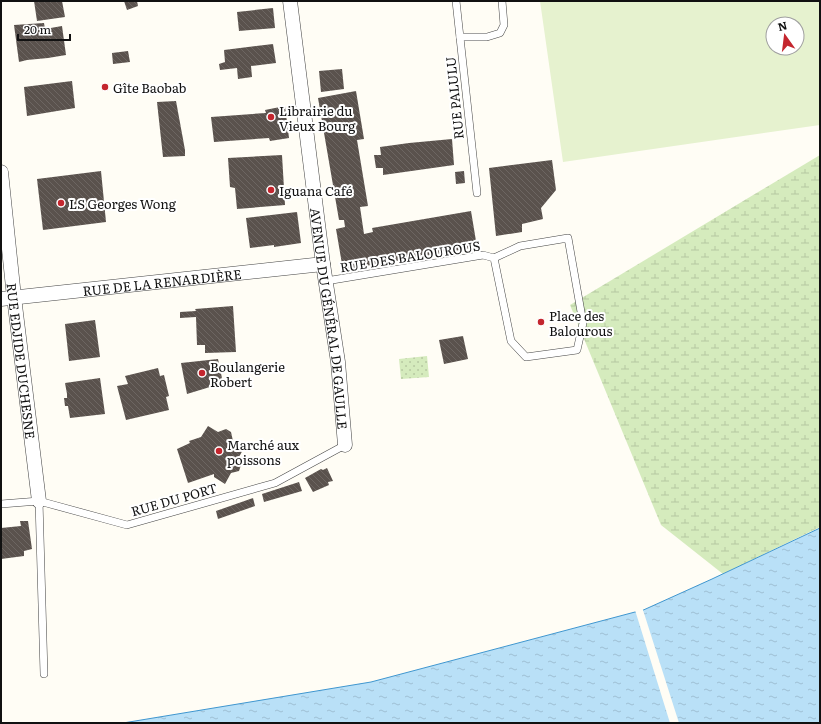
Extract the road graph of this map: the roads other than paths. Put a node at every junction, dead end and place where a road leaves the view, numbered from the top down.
1 (290, 1) edge
2 (456, 1) edge
3 (502, 1) edge
4 (460, 37) junction
5 (1, 172) edge
6 (476, 193) dead end
7 (494, 258) junction
8 (323, 264) junction
9 (326, 281) junction
10 (8, 298) edge
11 (345, 446) joint
12 (39, 501) junction
13 (1, 504) edge
14 (44, 674) dead end

1 - 8 street, AVENUE DU GÉNÉRAL DE GAULLE
2 - 4 lane, RUE PALULU
3 - 4 lane
4 - 6 lane, RUE PALULU
5 - 10 street, RUE EDJIDE DUCHESNE
7 - 7 lane, RUE DES BALOUROUS
7 - 9 lane, RUE DES BALOUROUS
8 - 9 street, AVENUE DU GÉNÉRAL DE GAULLE
8 - 10 street, RUE DE LA RENARDIÈRE
9 - 11 street, AVENUE DU GÉNÉRAL DE GAULLE
10 - 12 street, RUE EDJIDE DUCHESNE
11 - 12 lane, RUE DU PORT
12 - 13 lane, RUE DU PORT
12 - 14 lane

